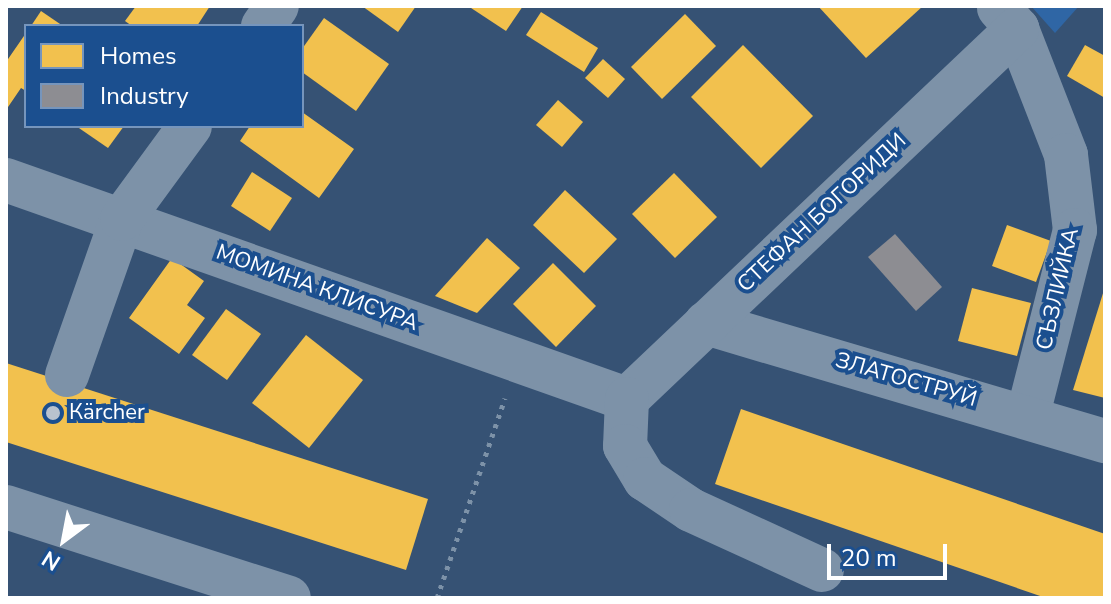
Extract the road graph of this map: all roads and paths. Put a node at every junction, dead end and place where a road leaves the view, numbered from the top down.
1 (277, 6) edge
2 (1007, 17) edge
3 (264, 24) edge
4 (189, 128) edge
5 (6, 180) edge
6 (122, 219) junction
7 (706, 323) junction
8 (518, 360) junction
9 (67, 375) dead end
10 (627, 399) junction
11 (1028, 414) junction
12 (1105, 441) edge
13 (6, 507) edge
14 (822, 570) dead end
15 (289, 598) edge
16 (437, 598) edge

1 - 3 street
2 - 7 street, СТЕФАН БОГОРИДИ
2 - 11 street, СЪЗЛИЙКА
4 - 6 street
5 - 6 street, МОМИНА КЛИСУРА
6 - 8 street, МОМИНА КЛИСУРА
6 - 9 street
7 - 10 street, СТЕФАН БОГОРИДИ
7 - 11 street, ЗЛАТОСТРУЙ
8 - 10 street, МОМИНА КЛИСУРА
8 - 16 path
10 - 14 street
11 - 12 street, ЗЛАТОСТРУЙ
13 - 15 street

